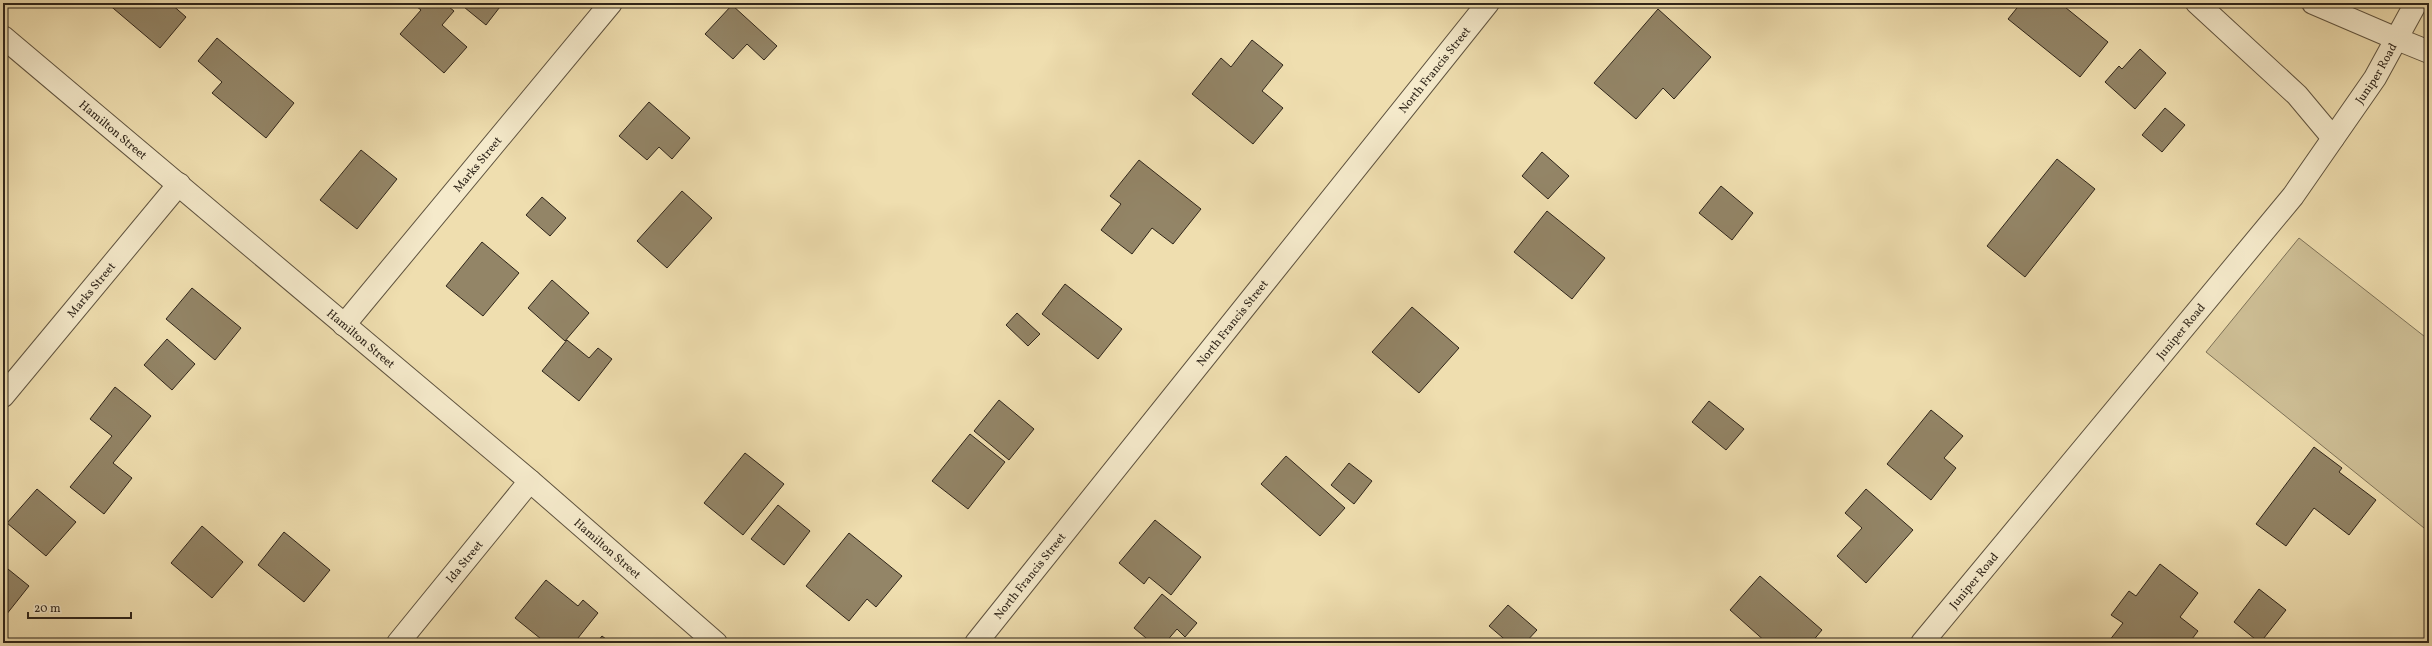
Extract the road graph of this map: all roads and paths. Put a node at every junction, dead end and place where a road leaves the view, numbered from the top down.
1 (611, 3) edge
2 (1488, 3) edge
3 (2197, 3) edge
4 (2313, 3) edge
5 (2416, 3) edge
6 (3, 37) edge
7 (2397, 39) junction
8 (2429, 52) edge
9 (2333, 138) junction
10 (179, 184) junction
11 (344, 325) junction
12 (3, 396) edge
13 (530, 481) junction
14 (398, 643) edge
15 (716, 643) edge
16 (976, 643) edge
17 (1922, 643) edge

1 - 11 street, Marks Street
2 - 16 street, North Francis Street
3 - 9 street
4 - 7 street
5 - 7 street, Juniper Road
6 - 10 street, Hamilton Street
7 - 8 street
7 - 9 street, Juniper Road
9 - 17 street, Juniper Road
10 - 11 street, Hamilton Street
10 - 12 street, Marks Street
11 - 13 street, Hamilton Street
13 - 14 street, Ida Street
13 - 15 street, Hamilton Street

